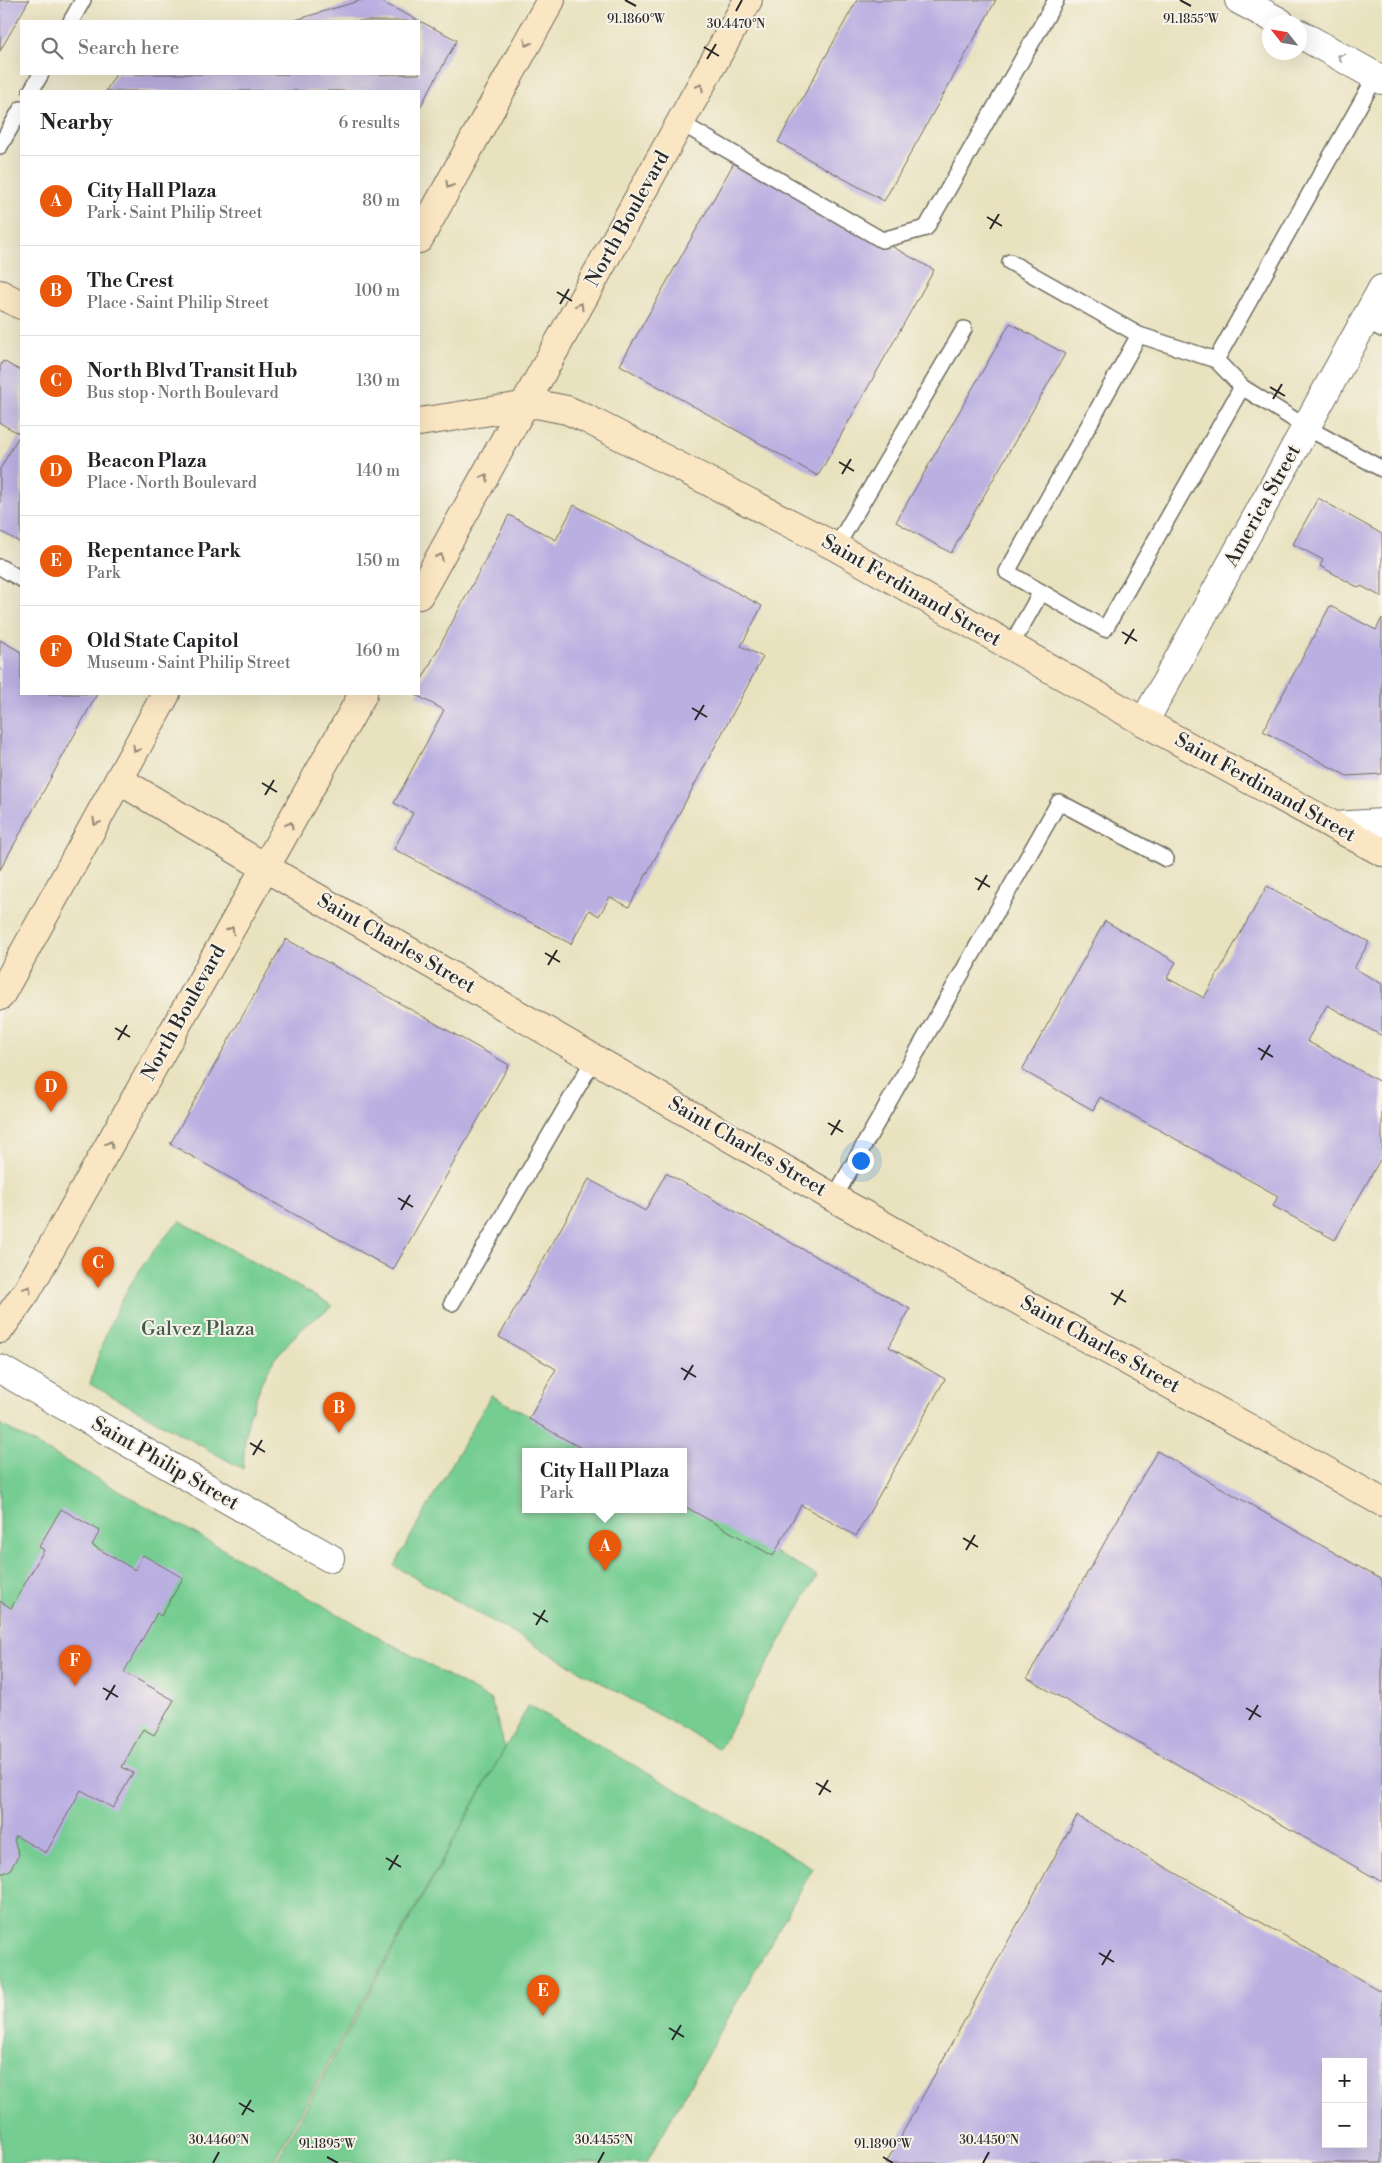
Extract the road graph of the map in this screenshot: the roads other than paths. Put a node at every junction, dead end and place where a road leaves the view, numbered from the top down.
1 (83, 0) edge
2 (551, 0) edge
3 (748, 0) edge
4 (1056, 0) edge
5 (1239, 0) edge
6 (1267, 15) edge
7 (72, 20) edge
8 (1307, 38) edge
9 (40, 75) edge
10 (1379, 78) edge
11 (32, 90) edge
12 (20, 111) edge
13 (681, 123) junction
14 (0, 146) edge
15 (420, 237) edge
16 (1010, 262) dead end
17 (1382, 289) edge
18 (0, 294) edge
19 (20, 304) edge
20 (1374, 325) edge
21 (964, 329) dead end
22 (1139, 335) junction
23 (1216, 360) junction
24 (1242, 387) junction
25 (526, 404) junction
26 (420, 422) edge
27 (1306, 427) junction
28 (1382, 469) edge
29 (836, 547) junction
30 (0, 567) edge
31 (20, 578) edge
32 (1041, 592) junction
33 (420, 593) edge
34 (1010, 647) junction
35 (165, 695) edge
36 (362, 695) edge
37 (1144, 722) junction
38 (119, 780) junction
39 (1382, 823) edge
40 (1334, 826) junction
41 (1382, 852) edge
42 (1166, 859) dead end
43 (266, 867) junction
44 (0, 996) edge
45 (594, 1059) junction
46 (834, 1198) junction
47 (452, 1302) dead end
48 (0, 1329) edge
49 (0, 1370) edge
50 (1382, 1502) edge
51 (330, 1558) dead end

1 - 7 lane
2 -> 15 street
13 -> 3 street, North Boulevard
4 - 13 lane
5 - 6 street
10 -> 8 street
9 - 11 lane
10 - 23 lane
12 - 14 lane
25 -> 13 street, North Boulevard
16 - 22 lane
17 - 20 street, America Street
18 - 19 street
20 - 27 street, America Street
21 - 29 lane
22 - 23 lane
22 - 32 lane
23 - 24 lane
24 - 27 lane
24 - 32 lane
25 - 26 street, Saint Ferdinand Street
25 - 29 street, Saint Ferdinand Street
33 -> 25 street, North Boulevard
27 - 28 lane
27 - 37 street, America Street
29 - 34 street, Saint Ferdinand Street
30 - 31 lane
32 - 34 lane
34 - 37 street, Saint Ferdinand Street
35 -> 38 street
43 -> 36 street, North Boulevard
37 - 40 street, Saint Ferdinand Street
38 - 43 street, Saint Charles Street
38 -> 44 street
39 - 40 street
40 - 41 street, Saint Ferdinand Street
42 - 46 lane
43 - 45 street, Saint Charles Street
48 -> 43 street, North Boulevard
45 - 46 street, Saint Charles Street
45 - 47 lane
46 - 50 street, Saint Charles Street
49 - 51 street, Saint Philip Street

